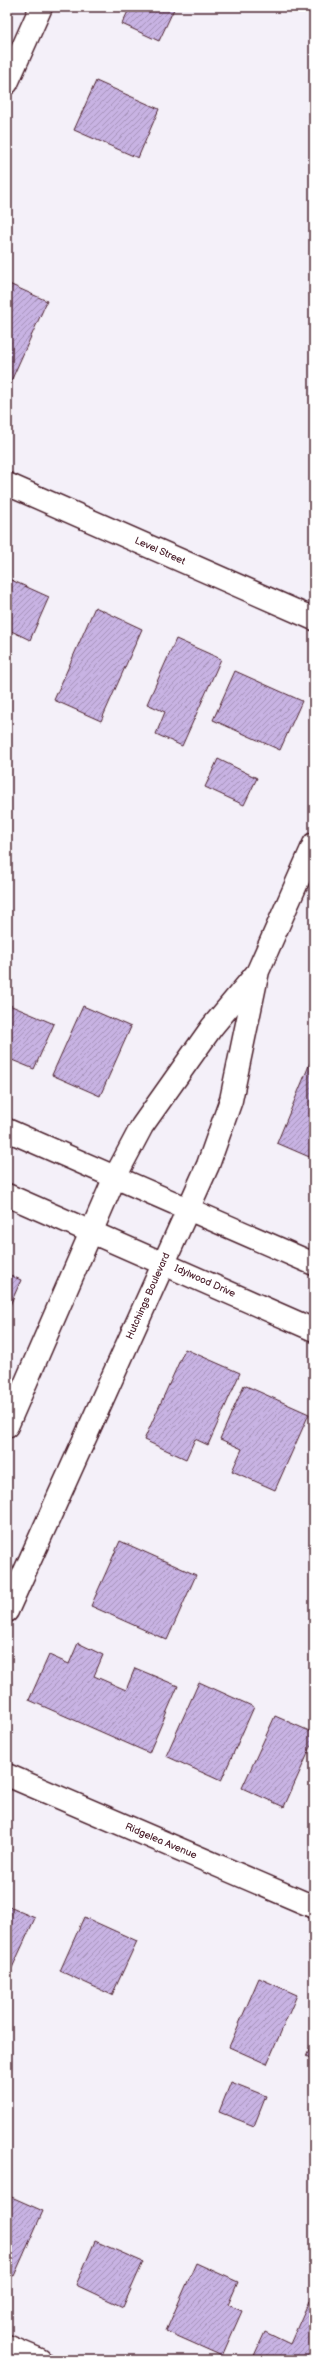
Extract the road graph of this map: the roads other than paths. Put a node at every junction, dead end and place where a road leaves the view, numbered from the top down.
1 (41, 7) edge
2 (7, 83) edge
3 (7, 484) edge
4 (314, 619) edge
5 (314, 844) edge
6 (258, 971) junction
7 (7, 1130) edge
8 (114, 1177) junction
9 (7, 1195) edge
10 (188, 1208) junction
11 (92, 1232) junction
12 (163, 1263) junction
13 (314, 1264) edge
14 (314, 1330) edge
15 (7, 1426) edge
16 (7, 1611) edge
17 (7, 1775) edge
18 (314, 1907) edge
19 (7, 2346) edge
20 (40, 2360) edge

1 - 2 street
3 - 4 street, Level Street
5 - 6 street, Hutchings Boulevard
6 - 8 street, Hutchings Boulevard
6 - 10 street, Hutchings Boulevard
7 - 8 street
8 - 10 street
8 - 11 street, Hutchings Boulevard
9 - 11 street, Idylwood Drive
10 - 12 street, Hutchings Boulevard
10 - 13 street
11 - 12 street, Idylwood Drive
11 - 15 street, Hutchings Boulevard
12 - 14 street, Idylwood Drive
12 - 16 street, Hutchings Boulevard
17 - 18 street, Ridgelea Avenue
19 - 20 street

